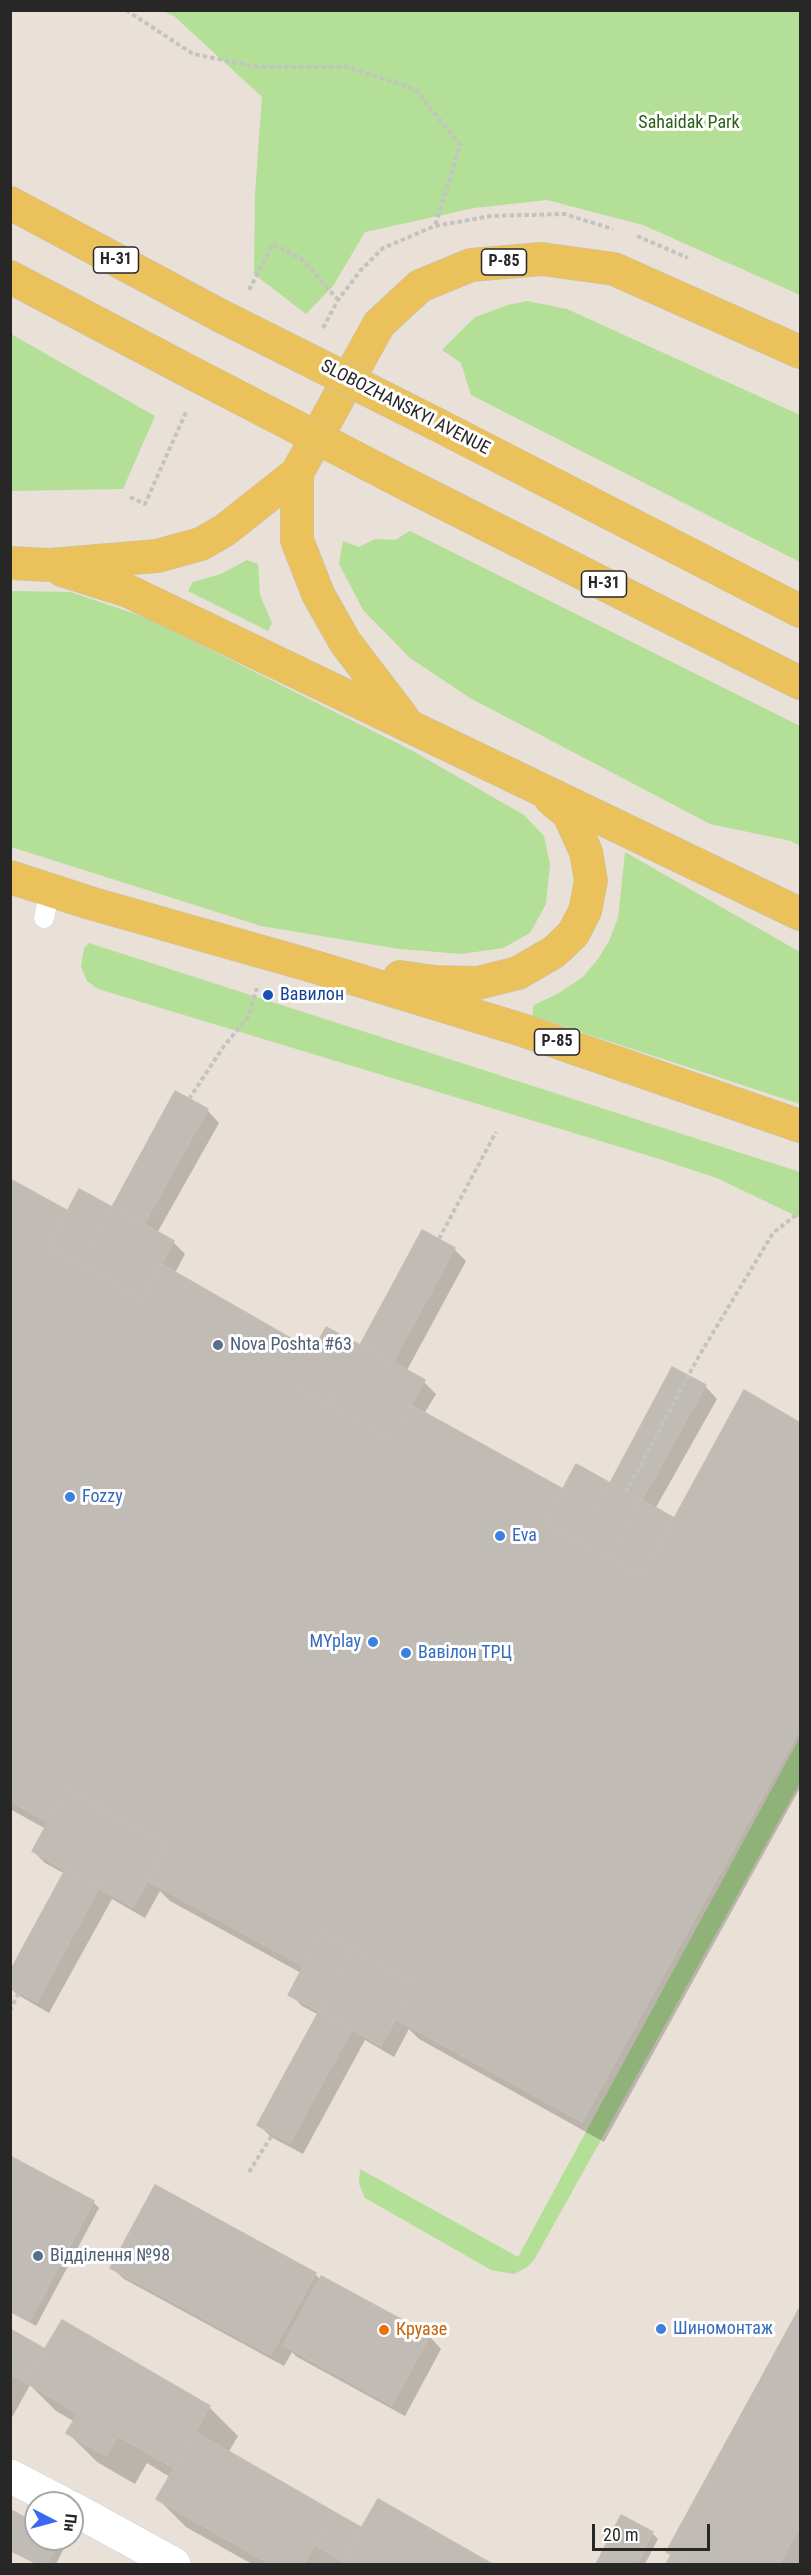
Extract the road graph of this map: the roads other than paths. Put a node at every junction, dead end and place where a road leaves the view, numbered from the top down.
1 (10, 203) edge
2 (10, 277) edge
3 (801, 352) edge
4 (297, 473) junction
5 (10, 563) edge
6 (49, 565) junction
7 (801, 610) edge
8 (801, 683) edge
9 (408, 724) junction
10 (537, 787) junction
11 (10, 877) edge
12 (801, 914) edge
13 (312, 966) junction
14 (801, 1126) edge
15 (10, 2476) edge
16 (39, 2491) edge
17 (84, 2515) edge
18 (174, 2565) edge

1 - 7 main road, SLOBOZHANSKYI AVENUE / Н-31, bridge
2 - 8 main road, Н-31, bridge
3 - 4 main road, Р-85
4 - 6 main road, Р-85
4 - 9 main road, Р-85
5 - 6 main road, Р-85
6 - 9 main road, Р-85
9 - 10 main road, Р-85
10 - 12 main road, Р-85
10 - 13 main road, Р-85
11 - 13 main road, Р-85
13 - 14 main road, Р-85
15 - 16 street
17 - 18 street

